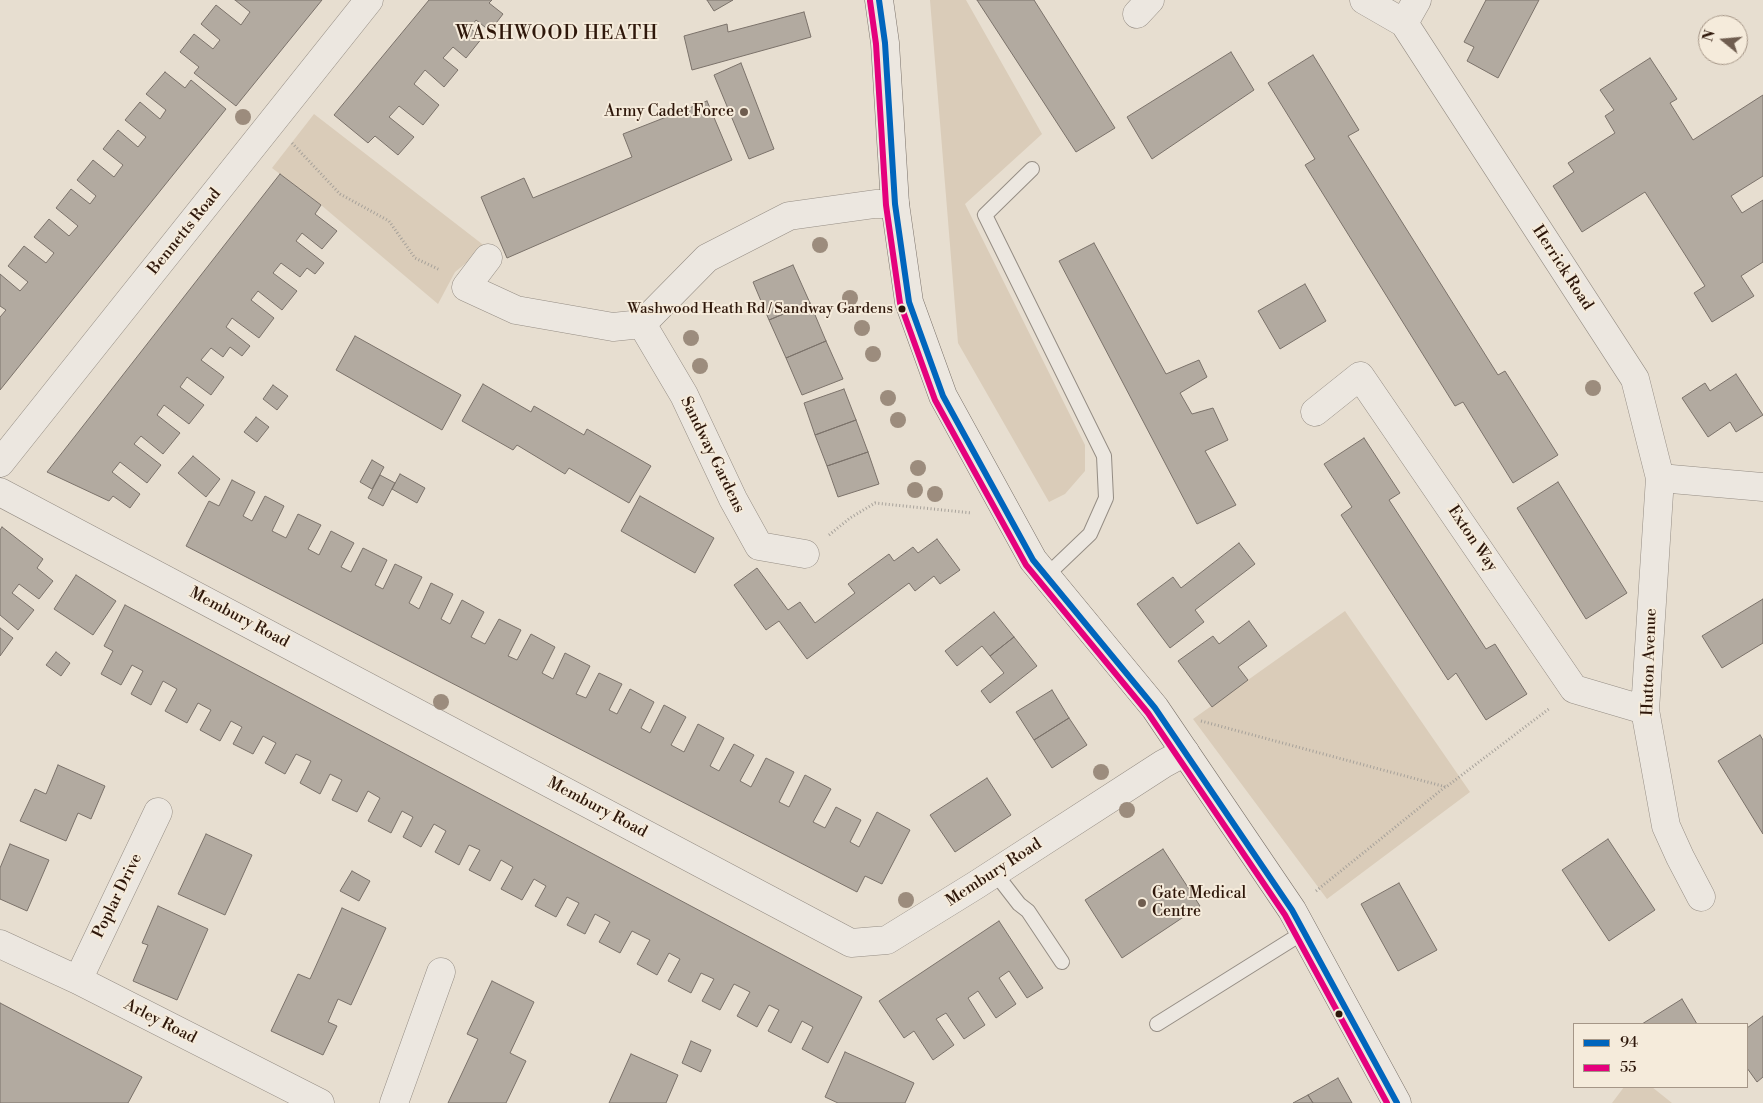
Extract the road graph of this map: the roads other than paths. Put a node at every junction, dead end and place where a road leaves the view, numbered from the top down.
1 (369, 0) edge
2 (879, 0) edge
3 (1364, 0) edge
4 (1410, 11) edge
5 (1032, 169) dead end
6 (894, 204) junction
7 (488, 258) dead end
8 (642, 324) junction
9 (1315, 412) dead end
10 (0, 463) edge
11 (1660, 478) junction
12 (1763, 487) edge
13 (0, 492) edge
14 (805, 554) road end
15 (1046, 576) junction
16 (1645, 710) junction
17 (1184, 752) junction
18 (158, 812) dead end
19 (995, 873) junction
20 (1701, 897) dead end
21 (1298, 921) junction
22 (0, 944) edge
23 (1062, 962) dead end
24 (441, 972) dead end
25 (78, 980) junction
26 (1157, 1024) dead end
27 (311, 1101) edge
28 (394, 1103) edge
29 (1397, 1103) edge

1 - 10 street, Bennetts Road
2 - 6 street
3 - 4 street, Herrick Road
4 - 11 street, Herrick Road
5 - 15 lane
6 - 8 street
6 - 15 street
7 - 8 street
8 - 14 street, Sandway Gardens
9 - 16 street, Exton Way
11 - 12 street
11 - 16 street, Hutton Avenue
13 - 19 street, Membury Road
15 - 17 street
16 - 20 street, Hutton Avenue
17 - 19 street, Membury Road
17 - 21 street
18 - 25 street, Poplar Drive
19 - 23 lane
21 - 26 lane
21 - 29 street
22 - 25 street, Arley Road
24 - 28 street
25 - 27 street, Arley Road

